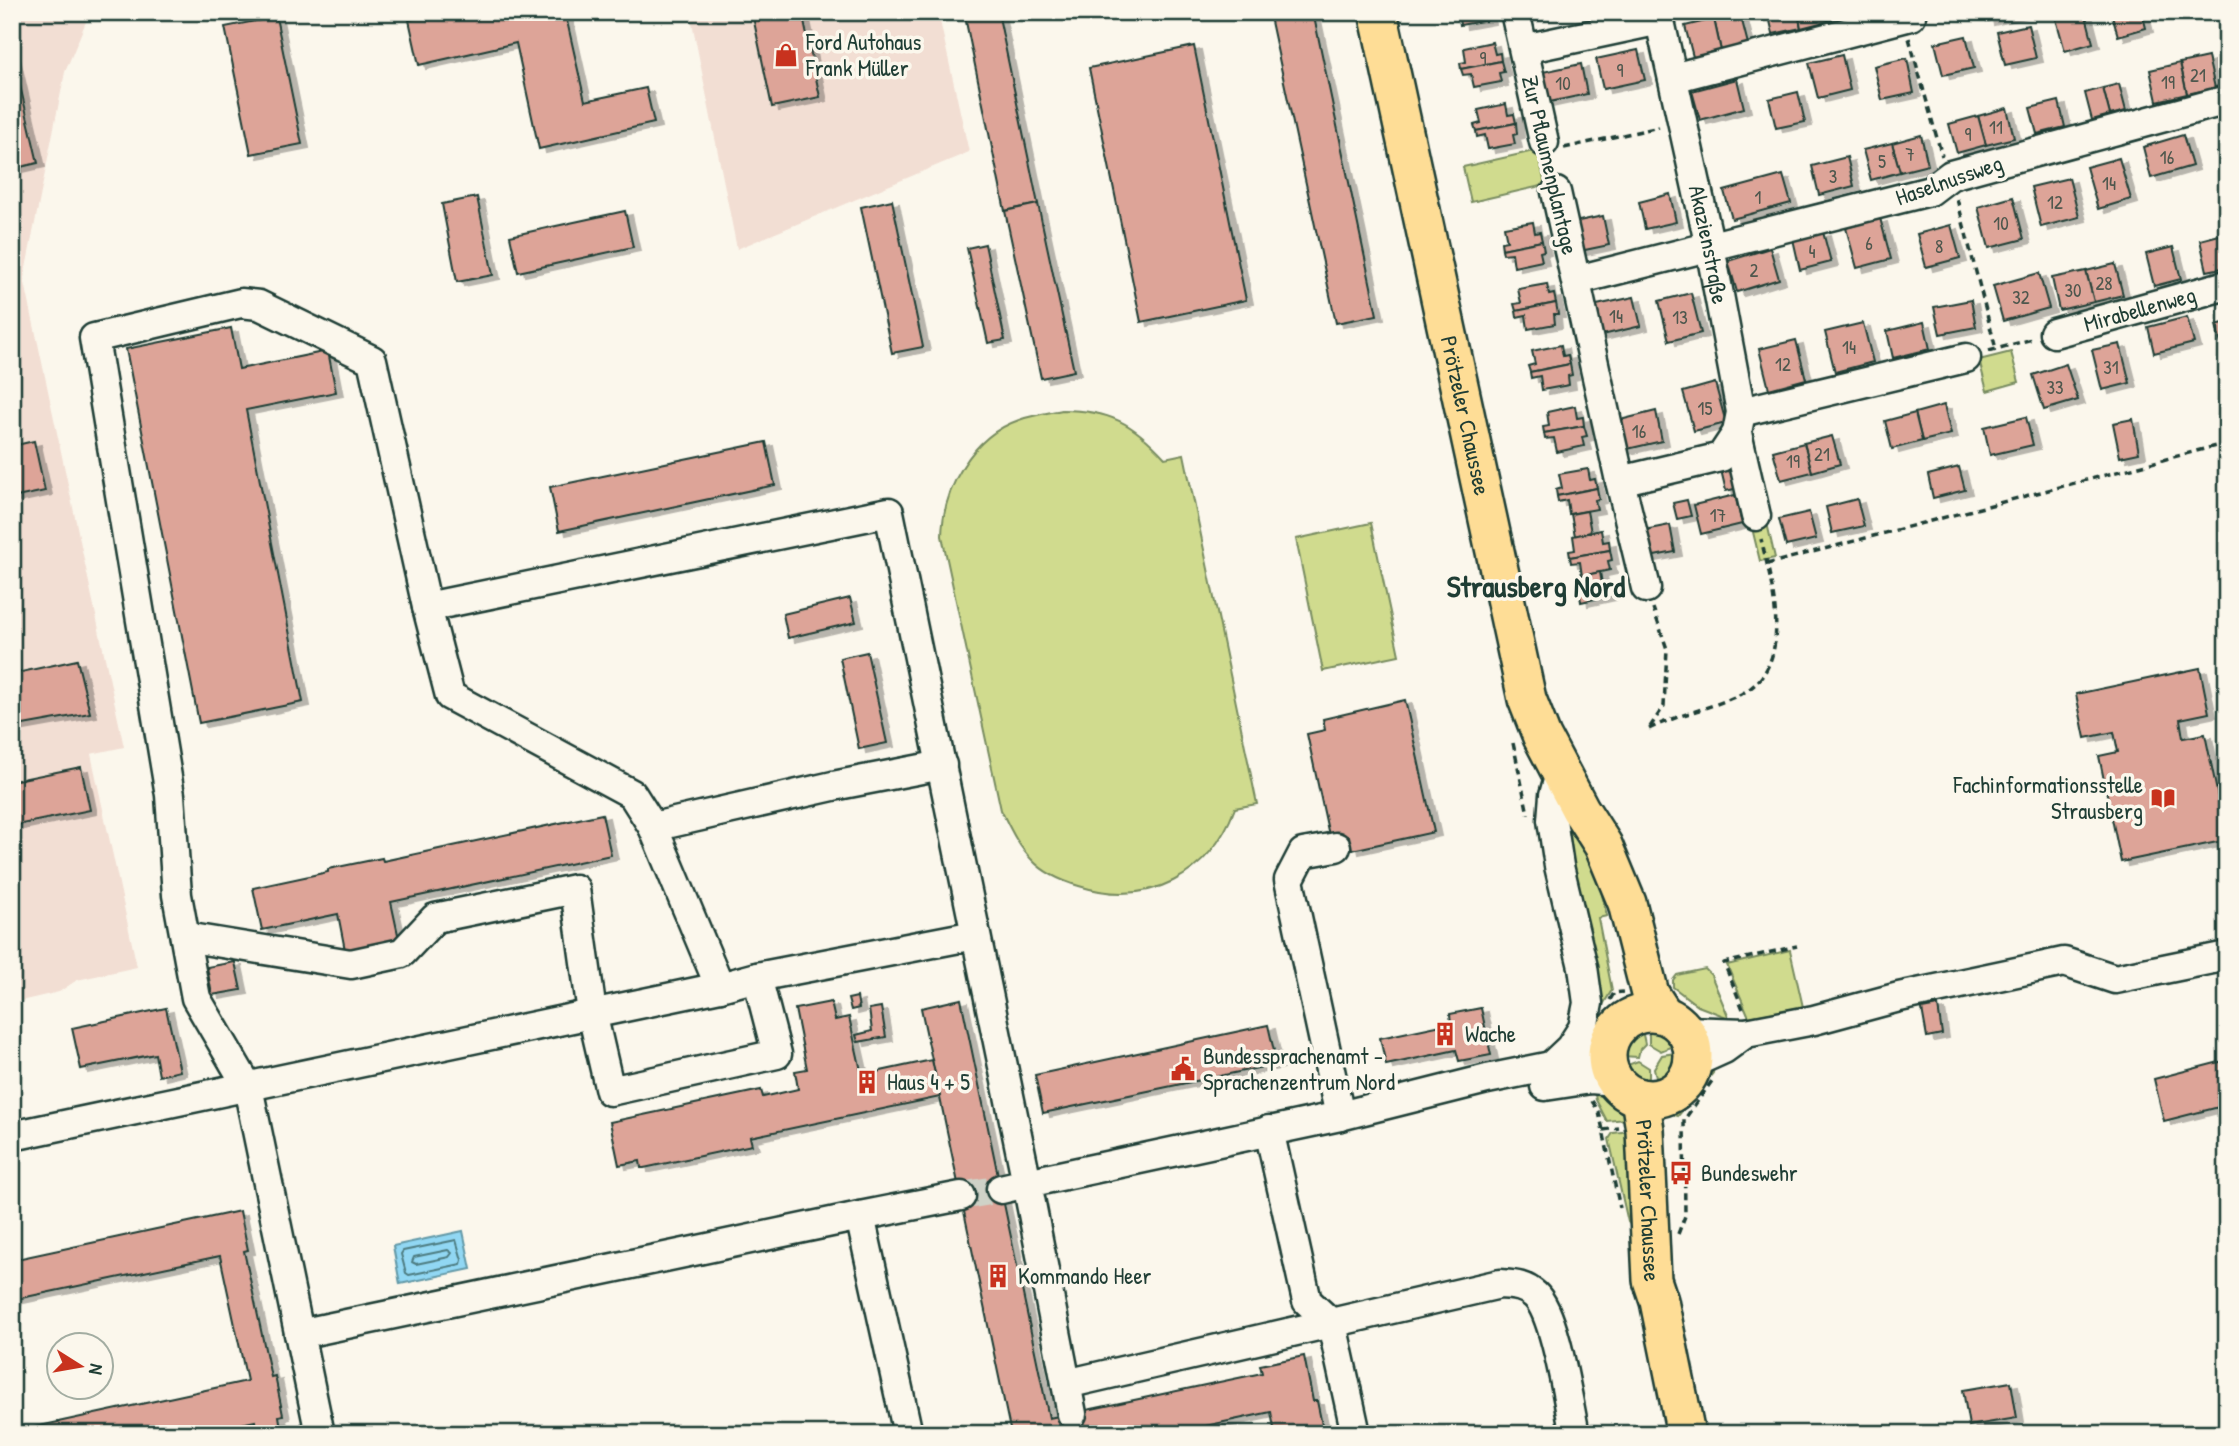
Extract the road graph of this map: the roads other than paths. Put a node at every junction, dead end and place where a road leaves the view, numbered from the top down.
1 (1378, 12) edge
2 (1515, 12) edge
3 (1659, 16) edge
4 (1907, 17) road end
5 (1524, 50) junction
6 (1673, 78) junction
7 (2227, 100) edge
8 (1544, 147) road end
9 (1556, 192) dead end
10 (1710, 247) junction
11 (1577, 280) junction
12 (2227, 285) edge
13 (2054, 333) road end
14 (1966, 358) dead end
15 (1739, 423) junction
16 (1620, 481) junction
17 (1756, 516) dead end
18 (1646, 589) road end
19 (427, 607) junction
20 (942, 765) junction
21 (1561, 770) junction
22 (1580, 809) junction
23 (653, 827) junction
24 (1336, 846) dead end
25 (975, 935) junction
26 (185, 937) junction
27 (2227, 956) edge
28 (757, 977) junction
29 (720, 987) junction
30 (592, 1013) junction
31 (1617, 1031) junction
32 (1680, 1036) junction
33 (1551, 1066) junction
34 (248, 1087) junction
35 (1452, 1089) junction
36 (1652, 1098) junction
37 (1340, 1116) junction
38 (1269, 1130) junction
39 (12, 1136) edge
40 (1014, 1186) junction
41 (961, 1196) tunnel mouth
42 (860, 1216) junction
43 (1659, 1301) junction
44 (1332, 1324) junction
45 (299, 1334) junction
46 (1066, 1384) junction
47 (1072, 1414) dead end
48 (320, 1434) edge
49 (908, 1434) edge
50 (1356, 1434) edge
51 (1575, 1434) edge
52 (1686, 1434) edge

1 - 21 main road, Prötzeler Chaussee
2 - 5 street, Zur Pflaumenplantage
3 - 5 street, Zur Pflaumenplantage
3 - 6 street, Akazienstraße
4 - 6 street
5 - 8 street, Zur Pflaumenplantage
6 - 10 street, Akazienstraße
7 - 10 street, Haselnussweg
9 - 11 street, Zur Pflaumenplantage
10 - 11 street, Zur Pflaumenplantage
10 - 15 street, Akazienstraße
11 - 16 street, Zur Pflaumenplantage
12 - 13 street, Mirabellenweg
14 - 15 street
15 - 16 street
15 - 17 street, Akazienstraße
16 - 18 street, Zur Pflaumenplantage
19 - 20 street
19 - 23 street
19 - 26 street
20 - 23 street
20 - 25 street
21 - 22 main road, Prötzeler Chaussee
21 - 33 street
22 - 31 main road, Prötzeler Chaussee
22 - 32 main road, Prötzeler Chaussee
23 - 29 street
24 - 37 street
25 - 28 street
25 - 40 street
26 - 30 street
26 - 34 street
27 - 32 street
28 - 29 street
28 - 30 street
29 - 30 street
30 - 34 street
31 - 32 main road
31 - 33 street
31 - 36 main road, Prötzeler Chaussee
32 - 36 main road, Prötzeler Chaussee
33 - 35 street
34 - 39 street
34 - 45 street
35 - 36 street
35 - 37 street
36 - 43 main road, Prötzeler Chaussee
36 - 43 main road, Prötzeler Chaussee
37 - 38 street
38 - 40 street
38 - 44 street
40 - 46 street
41 - 42 street
42 - 45 street
42 - 49 street
43 - 52 main road, Prötzeler Chaussee
44 - 46 street
44 - 50 street
44 - 51 street
45 - 48 street
46 - 47 street

